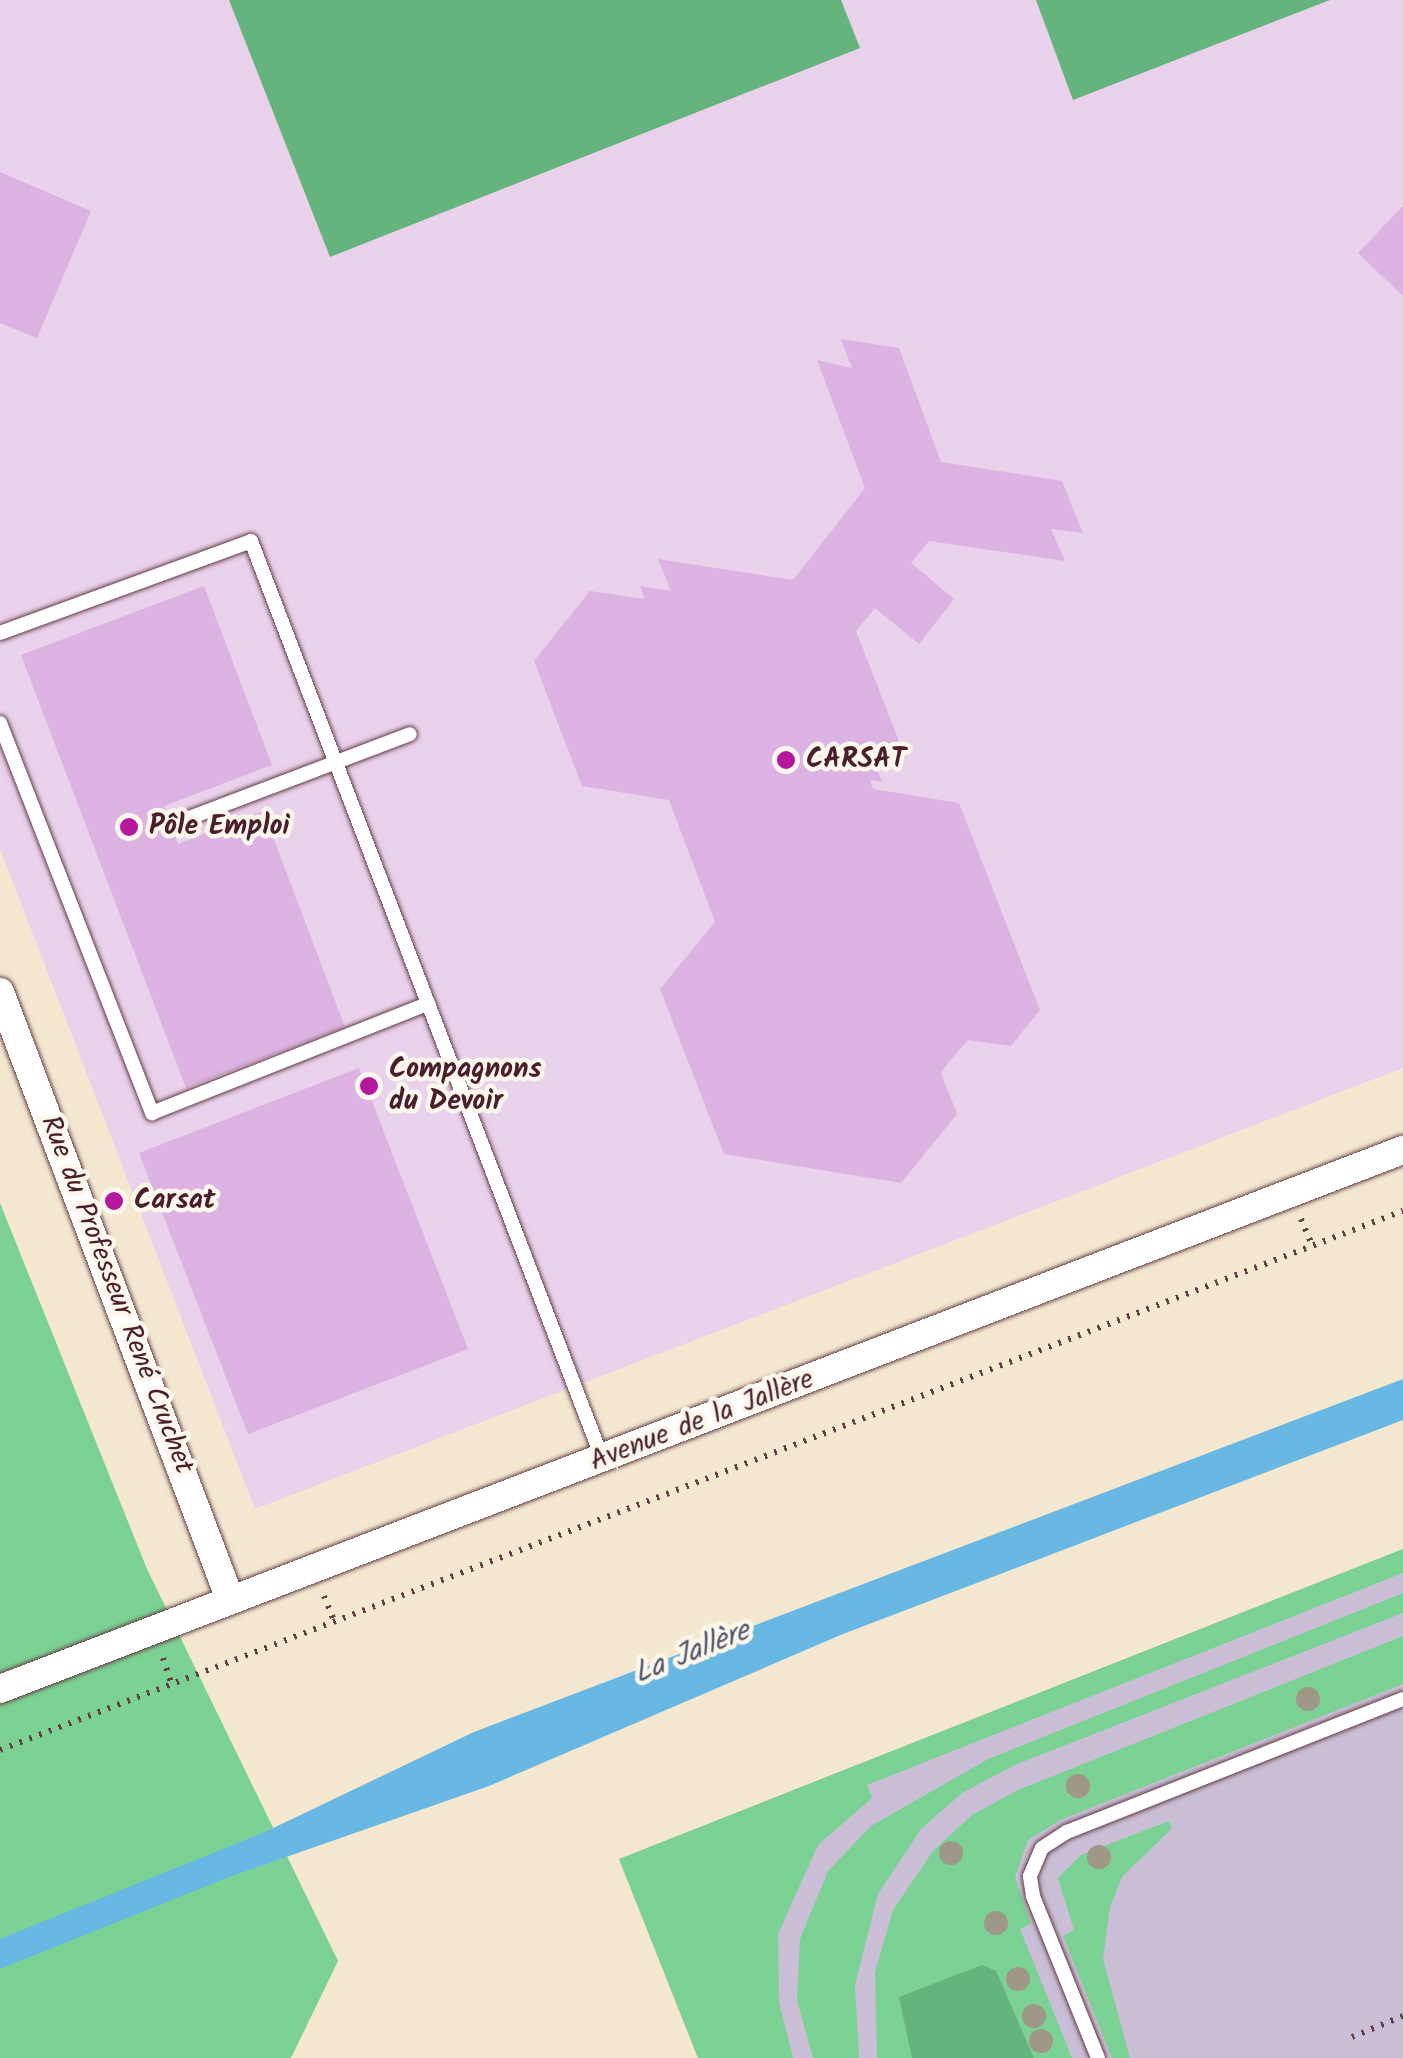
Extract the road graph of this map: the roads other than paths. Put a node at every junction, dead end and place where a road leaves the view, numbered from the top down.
1 (0, 633) edge
2 (0, 722) edge
3 (410, 734) dead end
4 (335, 761) junction
5 (189, 818) dead end
6 (0, 992) edge
7 (428, 1004) junction
8 (1403, 1150) edge
9 (602, 1458) junction
10 (230, 1599) junction
11 (0, 1689) edge
12 (1403, 1699) edge
13 (1098, 2058) edge

1 - 4 lane
2 - 7 lane
3 - 4 lane
4 - 5 lane
4 - 7 lane
6 - 10 street, Rue du Professeur René Cruchet
7 - 9 lane
8 - 9 street, Avenue de la Jallère
9 - 10 street, Avenue de la Jallère
10 - 11 street, Avenue de la Jallère
12 - 13 lane

